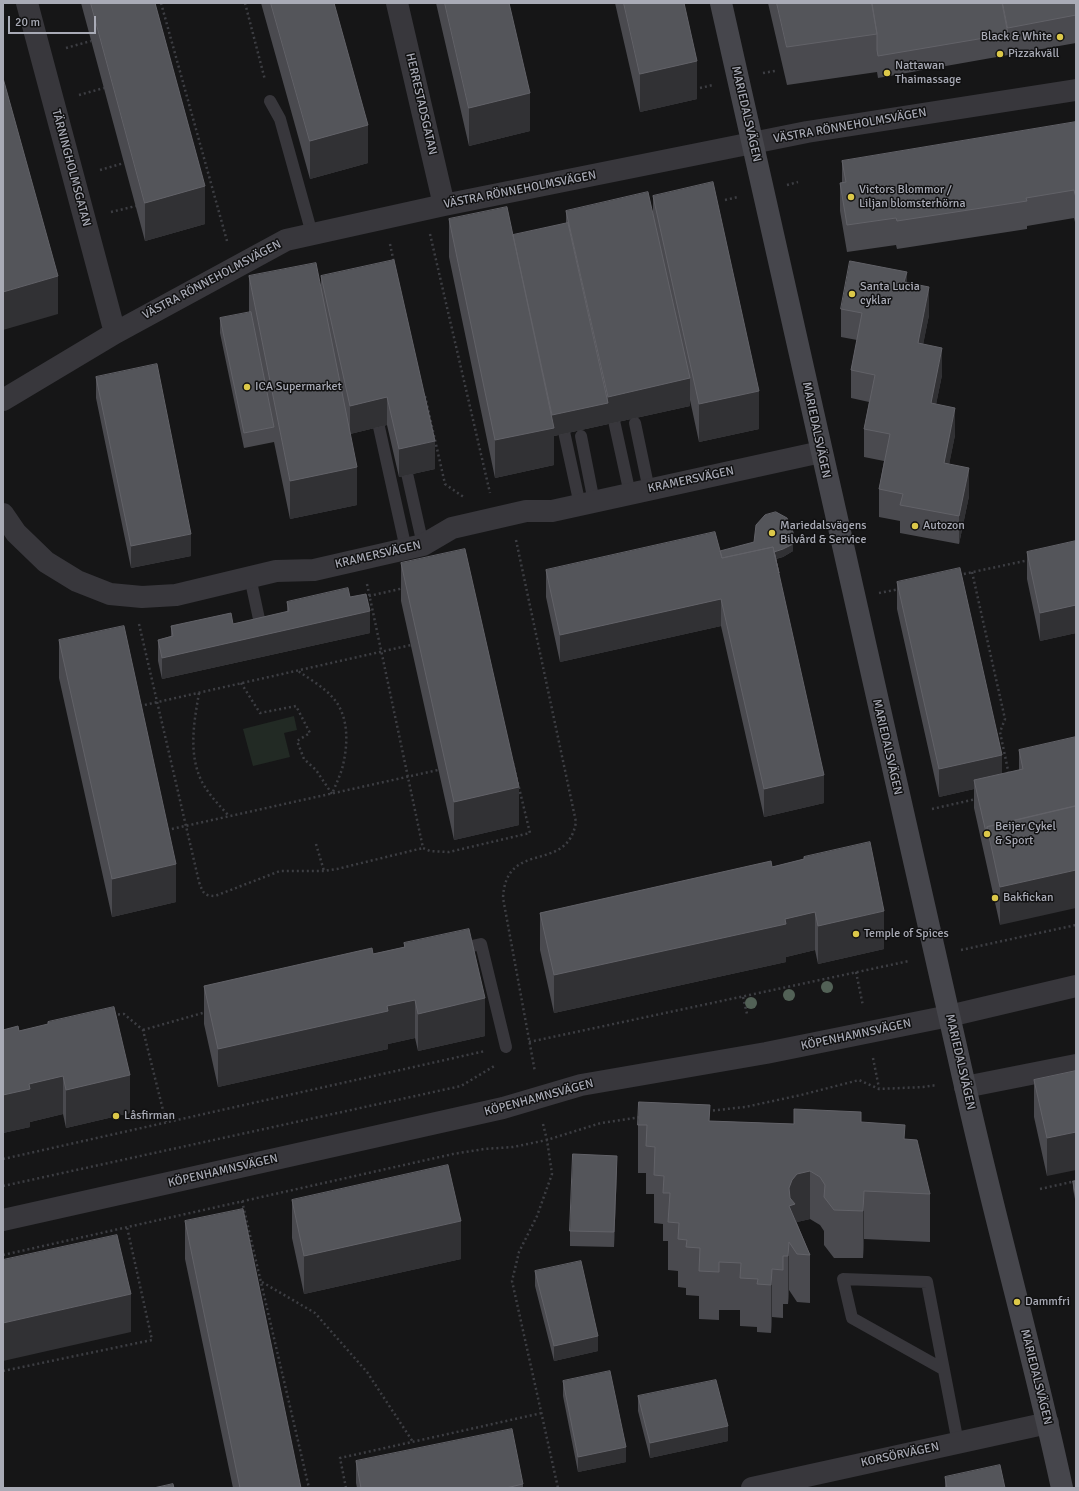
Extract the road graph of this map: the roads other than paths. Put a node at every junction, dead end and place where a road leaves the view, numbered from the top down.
1 (27, 3) edge
2 (397, 3) edge
3 (721, 3) edge
4 (1076, 90) edge
5 (270, 101) dead end
6 (752, 143) junction
7 (435, 207) junction
8 (312, 234) junction
9 (115, 333) junction
10 (610, 399) edge
11 (3, 400) edge
12 (559, 408) edge
13 (635, 423) dead end
14 (379, 427) dead end
15 (580, 436) dead end
16 (401, 447) edge
17 (821, 452) junction
18 (640, 492) junction
19 (587, 504) junction
20 (3, 514) edge
21 (415, 547) junction
22 (250, 577) junction
23 (263, 636) edge
24 (447, 952) edge
25 (1076, 986) edge
26 (949, 1016) junction
27 (506, 1047) road end
28 (1076, 1064) edge
29 (965, 1088) junction
30 (3, 1220) edge
31 (943, 1369) junction
32 (1048, 1423) junction
33 (958, 1443) junction
34 (752, 1488) edge
35 (1062, 1488) edge

1 - 9 street, TÄRNINGHOLMSGATAN
2 - 7 street, HERRESTADSGATAN
3 - 6 main road, MARIEDALSVÄGEN
4 - 6 street, VÄSTRA RÖNNEHOLMSVÄGEN
5 - 8 lane
6 - 7 street, VÄSTRA RÖNNEHOLMSVÄGEN
6 - 17 main road, MARIEDALSVÄGEN
7 - 8 street, VÄSTRA RÖNNEHOLMSVÄGEN
8 - 9 street, VÄSTRA RÖNNEHOLMSVÄGEN
9 - 11 street, VÄSTRA RÖNNEHOLMSVÄGEN
10 - 18 lane
12 - 19 lane
13 - 18 lane
14 - 21 lane
15 - 19 lane
16 - 21 lane
17 - 18 street, KRAMERSVÄGEN
17 - 26 main road, MARIEDALSVÄGEN
18 - 19 street, KRAMERSVÄGEN
19 - 21 street, KRAMERSVÄGEN
20 - 22 street, KRAMERSVÄGEN
21 - 22 street, KRAMERSVÄGEN
22 - 23 lane
24 - 27 lane
25 - 26 street, KÖPENHAMNSVÄGEN
26 - 29 main road, MARIEDALSVÄGEN
26 - 30 street, KÖPENHAMNSVÄGEN
28 - 29 street
29 - 32 main road, MARIEDALSVÄGEN
31 - 31 lane
31 - 33 lane
32 - 33 street, KORSÖRVÄGEN
32 - 35 main road, MARIEDALSVÄGEN
33 - 34 street, KORSÖRVÄGEN

